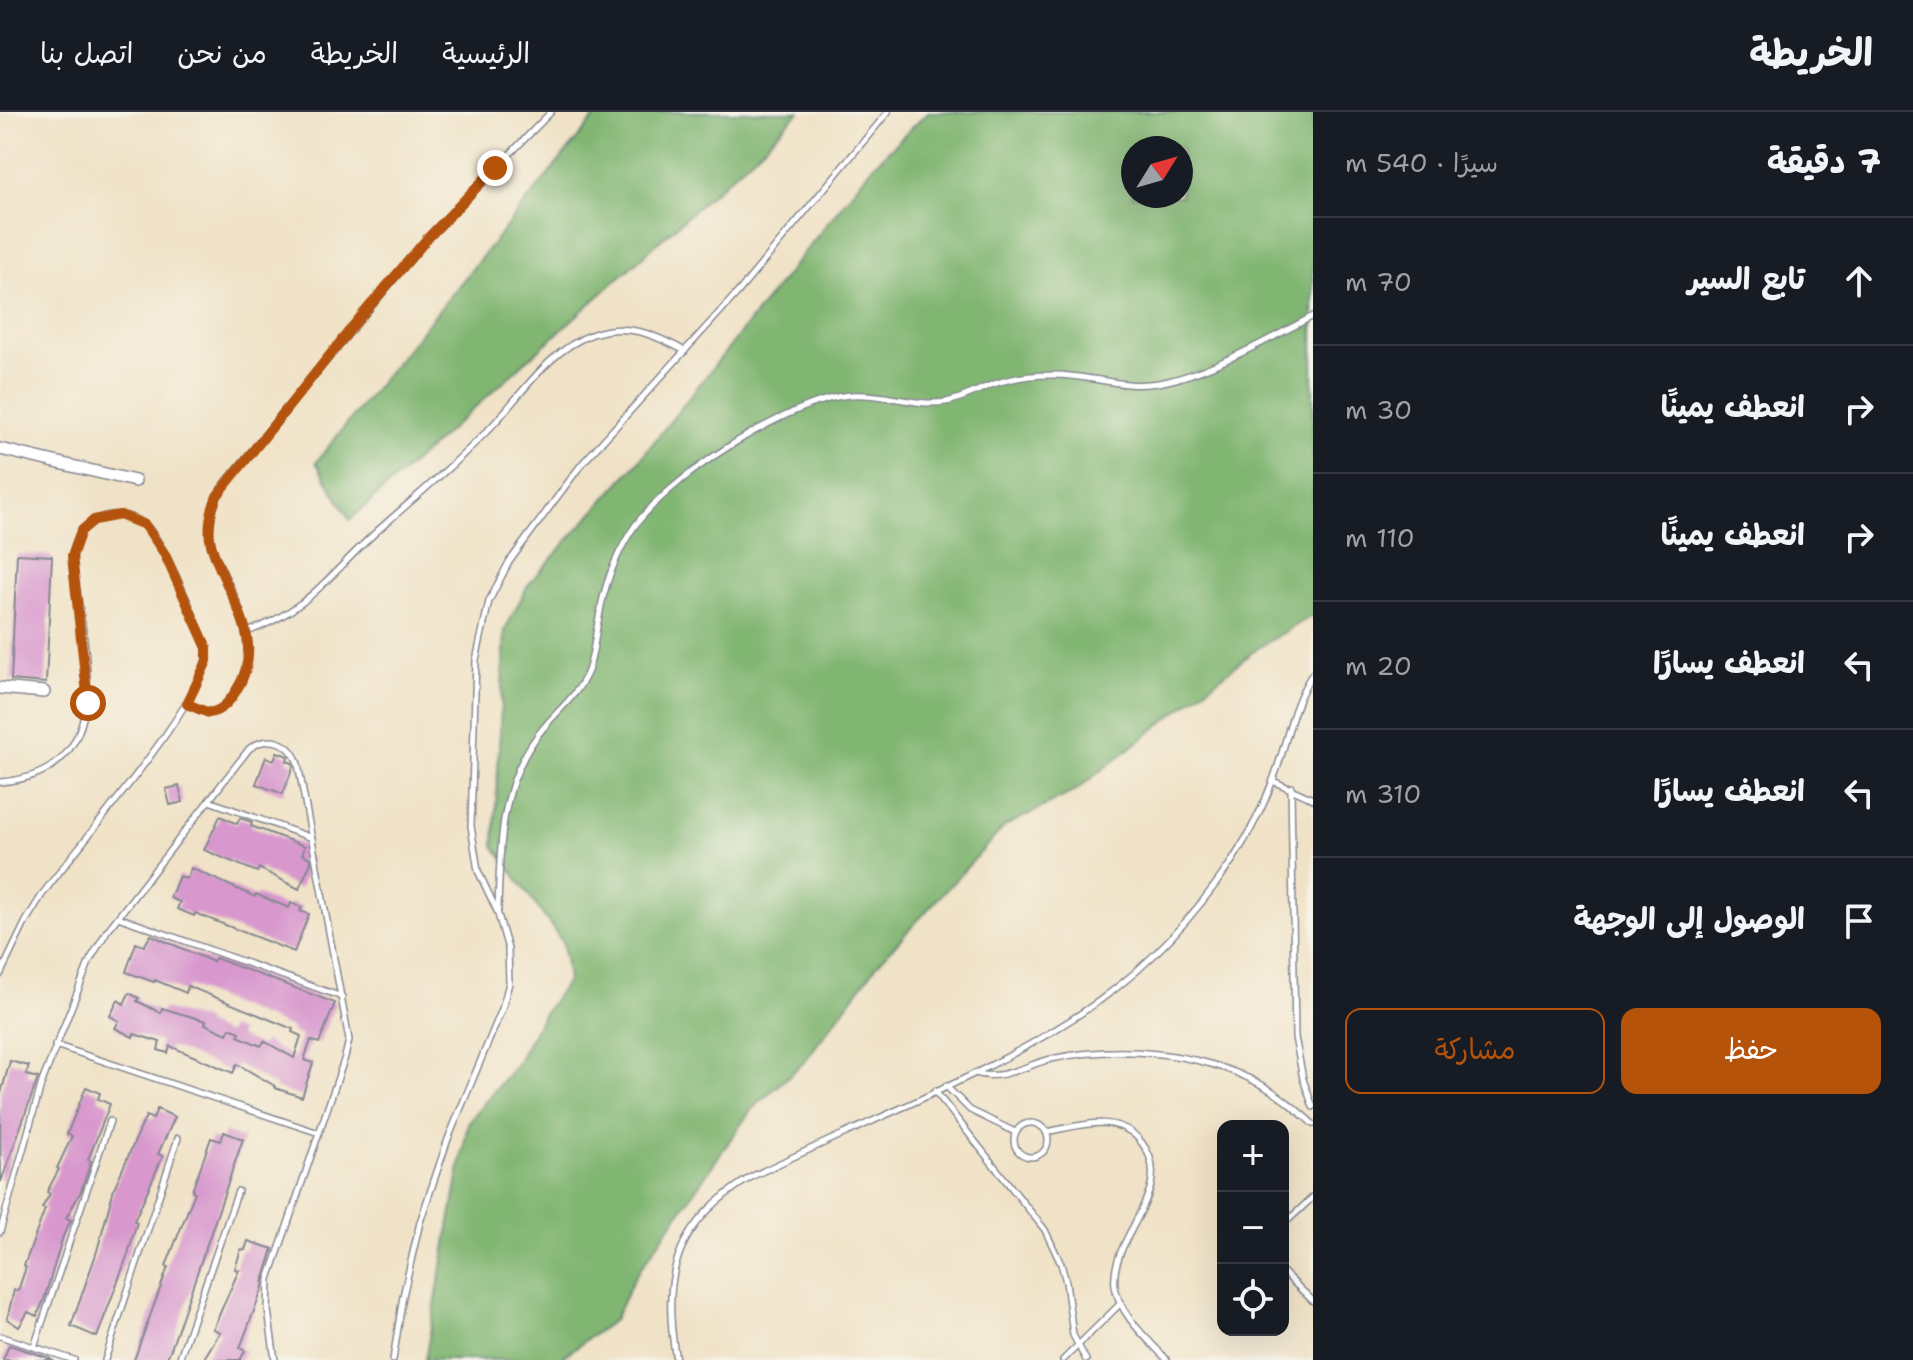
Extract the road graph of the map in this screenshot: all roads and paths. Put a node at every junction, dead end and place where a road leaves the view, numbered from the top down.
1 (551, 112) edge
2 (888, 112) edge
3 (1313, 316) edge
4 (685, 351) junction
5 (0, 449) edge
6 (135, 481) dead end
7 (247, 632) junction
8 (1313, 673) edge
9 (0, 688) edge
10 (44, 692) dead end
11 (187, 704) junction
12 (1273, 781) junction
13 (0, 782) edge
14 (1291, 787) junction
15 (1313, 799) edge
16 (209, 801) junction
17 (312, 838) junction
18 (497, 911) junction
19 (118, 917) junction
20 (0, 975) edge
21 (342, 997) junction
22 (55, 1045) junction
23 (974, 1072) junction
24 (946, 1086) junction
25 (935, 1091) junction
26 (1313, 1107) edge
27 (110, 1121) dead end
28 (1313, 1124) edge
29 (1015, 1132) junction
30 (1046, 1132) junction
31 (319, 1133) junction
32 (178, 1138) dead end
33 (238, 1191) dead end
34 (1313, 1197) edge
35 (1289, 1219) edge
36 (0, 1232) edge
37 (1289, 1278) edge
38 (1313, 1301) edge
39 (1120, 1304) junction
40 (0, 1336) edge
41 (1077, 1346) junction
42 (34, 1347) junction
43 (74, 1360) edge
44 (105, 1360) edge
45 (179, 1360) edge
46 (275, 1360) edge
47 (393, 1360) edge
48 (676, 1360) edge
49 (1063, 1360) edge
50 (1086, 1360) edge
51 (1167, 1360) edge

1 - 7 lane
2 - 4 lane
3 - 18 lane
4 - 7 lane
4 - 18 lane
5 - 6 street
7 - 11 lane
8 - 12 lane
9 - 10 street
11 - 13 lane
11 - 20 lane
12 - 14 lane
12 - 23 lane
14 - 15 lane
14 - 26 lane
16 - 17 lane
16 - 17 lane
16 - 19 lane
17 - 21 lane
18 - 47 lane
19 - 21 lane
19 - 22 lane
21 - 31 lane
22 - 31 lane
22 - 36 lane
23 - 24 lane
23 - 28 lane
24 - 25 lane
24 - 29 lane
25 - 41 lane
25 - 48 lane
27 - 42 lane
29 - 30 lane
29 - 30 lane
30 - 39 lane
31 - 46 lane
32 - 44 lane
33 - 45 lane
34 - 35 lane
37 - 38 lane
39 - 41 lane
39 - 51 lane
40 - 42 lane
41 - 49 lane
41 - 50 lane
42 - 43 lane

